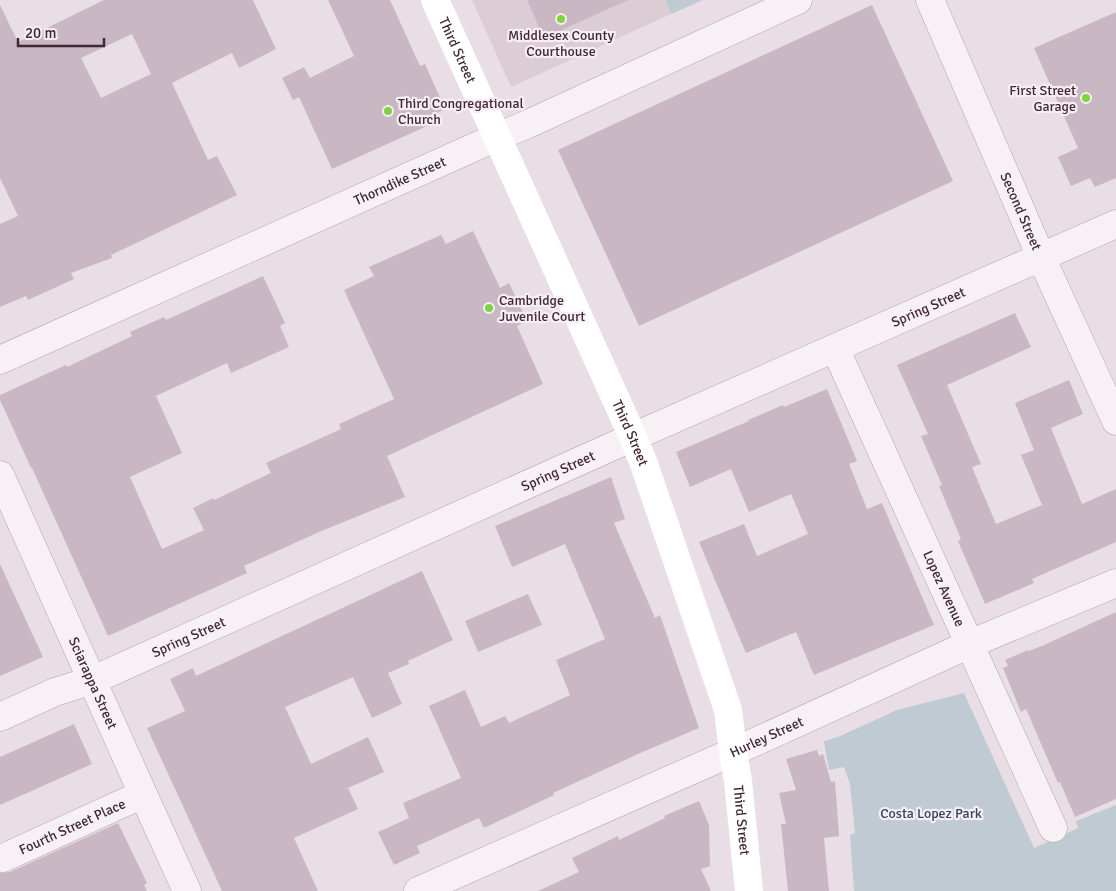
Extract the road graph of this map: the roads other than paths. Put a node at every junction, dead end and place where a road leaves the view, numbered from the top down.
1 (435, 0) edge
2 (798, 0) edge
3 (930, 0) edge
4 (497, 137) junction
5 (1116, 224) edge
6 (1041, 256) junction
7 (835, 348) junction
8 (0, 360) edge
9 (1116, 421) edge
10 (633, 437) junction
11 (0, 475) edge
12 (1116, 582) edge
13 (970, 644) junction
14 (93, 680) junction
15 (0, 717) edge
16 (732, 752) junction
17 (143, 794) junction
18 (1053, 828) dead end
19 (3, 858) dead end
20 (187, 891) edge
21 (418, 891) edge
22 (749, 891) edge

1 - 4 main road, Third Street
2 - 4 street, Thorndike Street
3 - 6 street, Second Street
4 - 8 street, Thorndike Street
4 - 10 main road, Third Street
5 - 6 street, Spring Street
6 - 7 street, Spring Street
6 - 9 street, Second Street
7 - 10 street, Spring Street
7 - 13 street, Lopez Avenue
10 - 14 street, Spring Street
10 - 16 main road, Third Street
11 - 14 street, Sciarappa Street
12 - 13 street, Hurley Street
13 - 16 street, Hurley Street
13 - 18 street, Lopez Avenue
14 - 15 street, Spring Street
14 - 17 street, Sciarappa Street
16 - 21 street, Hurley Street
16 - 22 main road, Third Street
17 - 19 street, Fourth Street Place
17 - 20 street, Sciarappa Street

